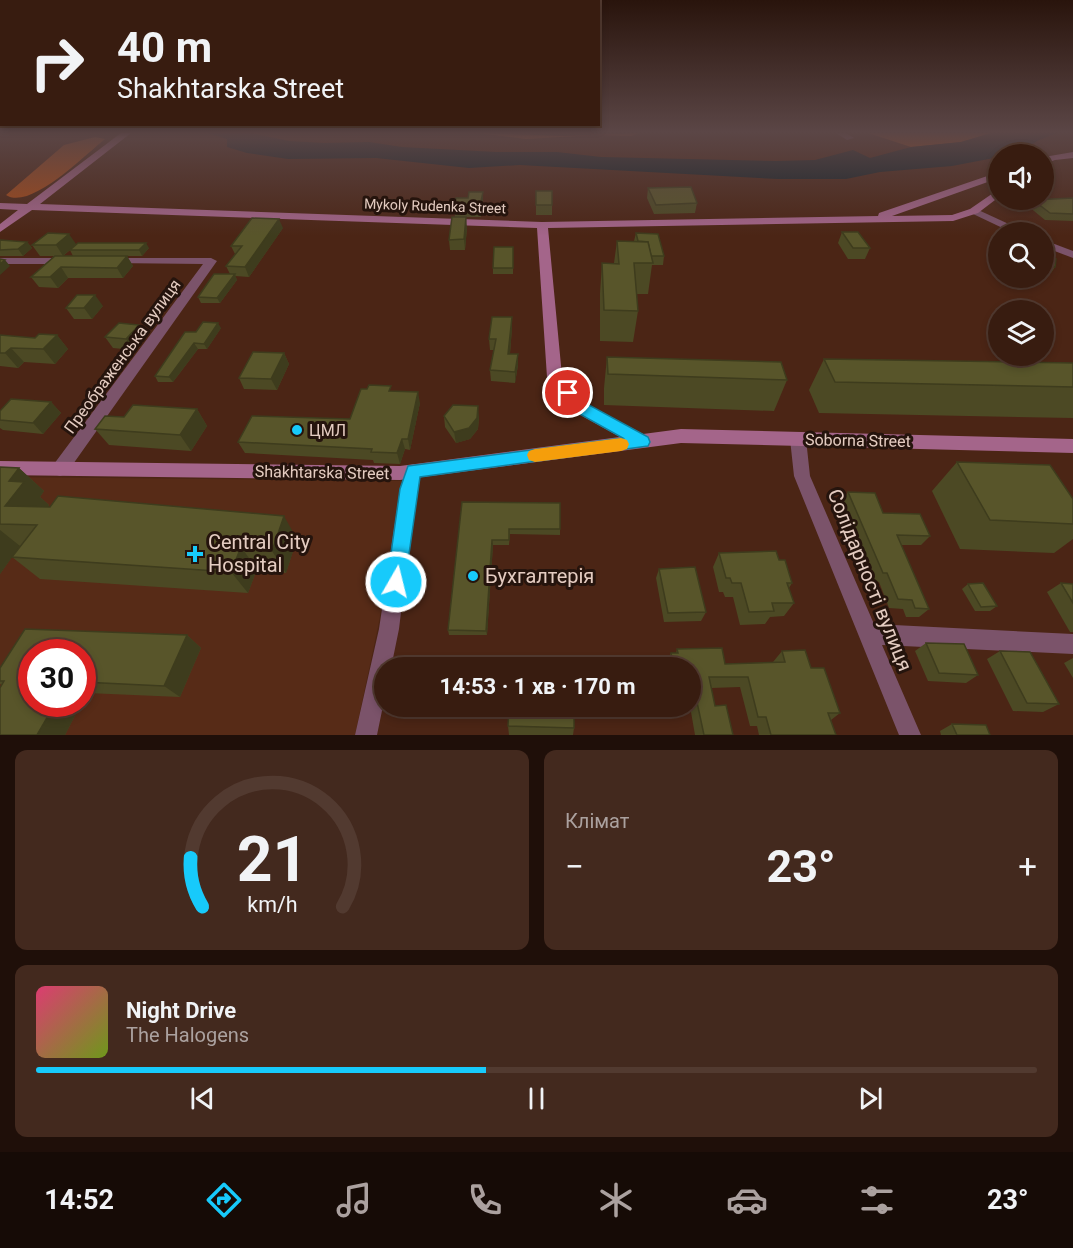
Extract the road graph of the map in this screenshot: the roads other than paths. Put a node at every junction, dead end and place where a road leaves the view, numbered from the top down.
1 (80, 167) edge
2 (988, 179) edge
3 (988, 201) edge
4 (30, 205) junction
5 (0, 206) edge
6 (974, 212) junction
7 (869, 220) junction
8 (996, 222) edge
9 (542, 225) junction
10 (0, 229) edge
11 (1054, 247) edge
12 (1073, 255) edge
13 (0, 261) edge
14 (82, 261) edge
15 (105, 261) edge
16 (798, 439) junction
17 (643, 442) junction
18 (1073, 446) edge
19 (0, 468) edge
20 (60, 469) junction
21 (414, 471) junction
22 (868, 634) junction
23 (1073, 644) edge
24 (366, 735) edge
25 (910, 735) edge

1 - 4 street
2 - 7 street, Mykoly Rudenka Street
3 - 6 street
4 - 5 street, Mykoly Rudenka Street
4 - 9 street, Mykoly Rudenka Street
4 - 10 street
6 - 7 street, Mykoly Rudenka Street
6 - 8 street
7 - 9 street, Mykoly Rudenka Street
9 - 17 street
11 - 12 street
13 - 14 street
15 - 20 street, Преображенська вулиця
16 - 17 street, Soborna Street
16 - 18 street, Soborna Street
16 - 22 street, Солідарності вулиця
17 - 21 street, Shakhtarska Street
19 - 20 street, Shakhtarska Street
20 - 21 street, Shakhtarska Street
21 - 24 street
22 - 23 street
22 - 25 street, Солідарності вулиця

